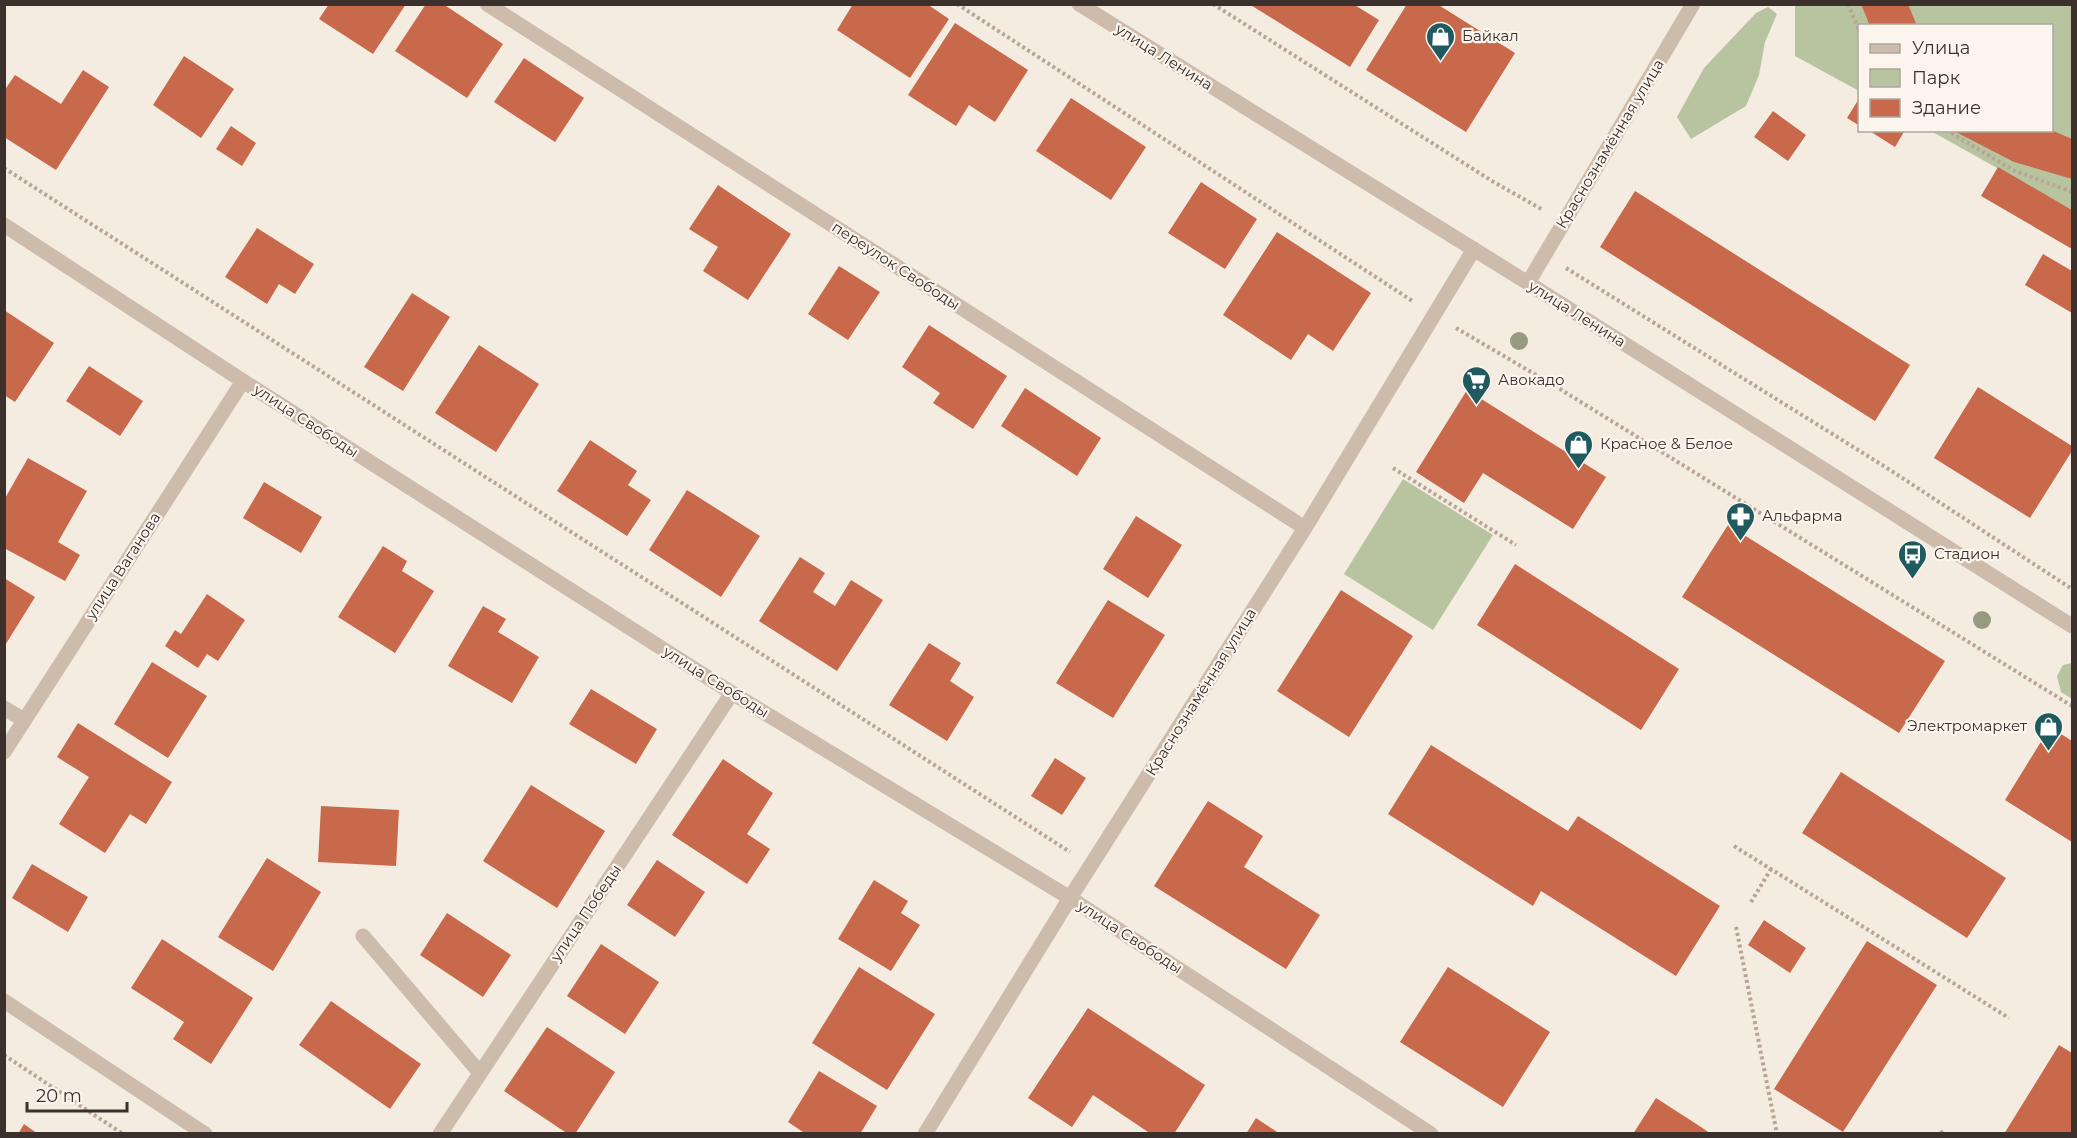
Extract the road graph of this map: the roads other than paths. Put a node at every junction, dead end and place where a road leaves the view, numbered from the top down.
1 (487, 4) edge
2 (1079, 4) edge
3 (1693, 4) edge
4 (4, 225) edge
5 (1474, 249) junction
6 (1528, 283) junction
7 (243, 381) junction
8 (1305, 528) junction
9 (2073, 626) edge
10 (732, 693) junction
11 (4, 708) edge
12 (24, 720) junction
13 (4, 752) edge
14 (1070, 898) junction
15 (363, 936) dead end
16 (4, 1001) edge
17 (480, 1073) junction
18 (205, 1134) edge
19 (440, 1134) edge
20 (925, 1134) edge
21 (1431, 1134) edge

1 - 8 street, переулок Свободы
2 - 5 street, улица Ленина
3 - 6 street, Краснознамённая улица
4 - 7 street, улица Свободы
5 - 6 street, улица Ленина
5 - 8 street, Краснознамённая улица
6 - 9 street, улица Ленина
7 - 10 street, улица Свободы
7 - 12 street, улица Ваганова
8 - 14 street, Краснознамённая улица
10 - 14 street, улица Свободы
10 - 17 street, улица Победы
11 - 12 street
12 - 13 street, улица Ваганова
14 - 20 street, Краснознамённая улица
14 - 21 street, улица Свободы
15 - 17 street
16 - 18 street
17 - 19 street, улица Победы

